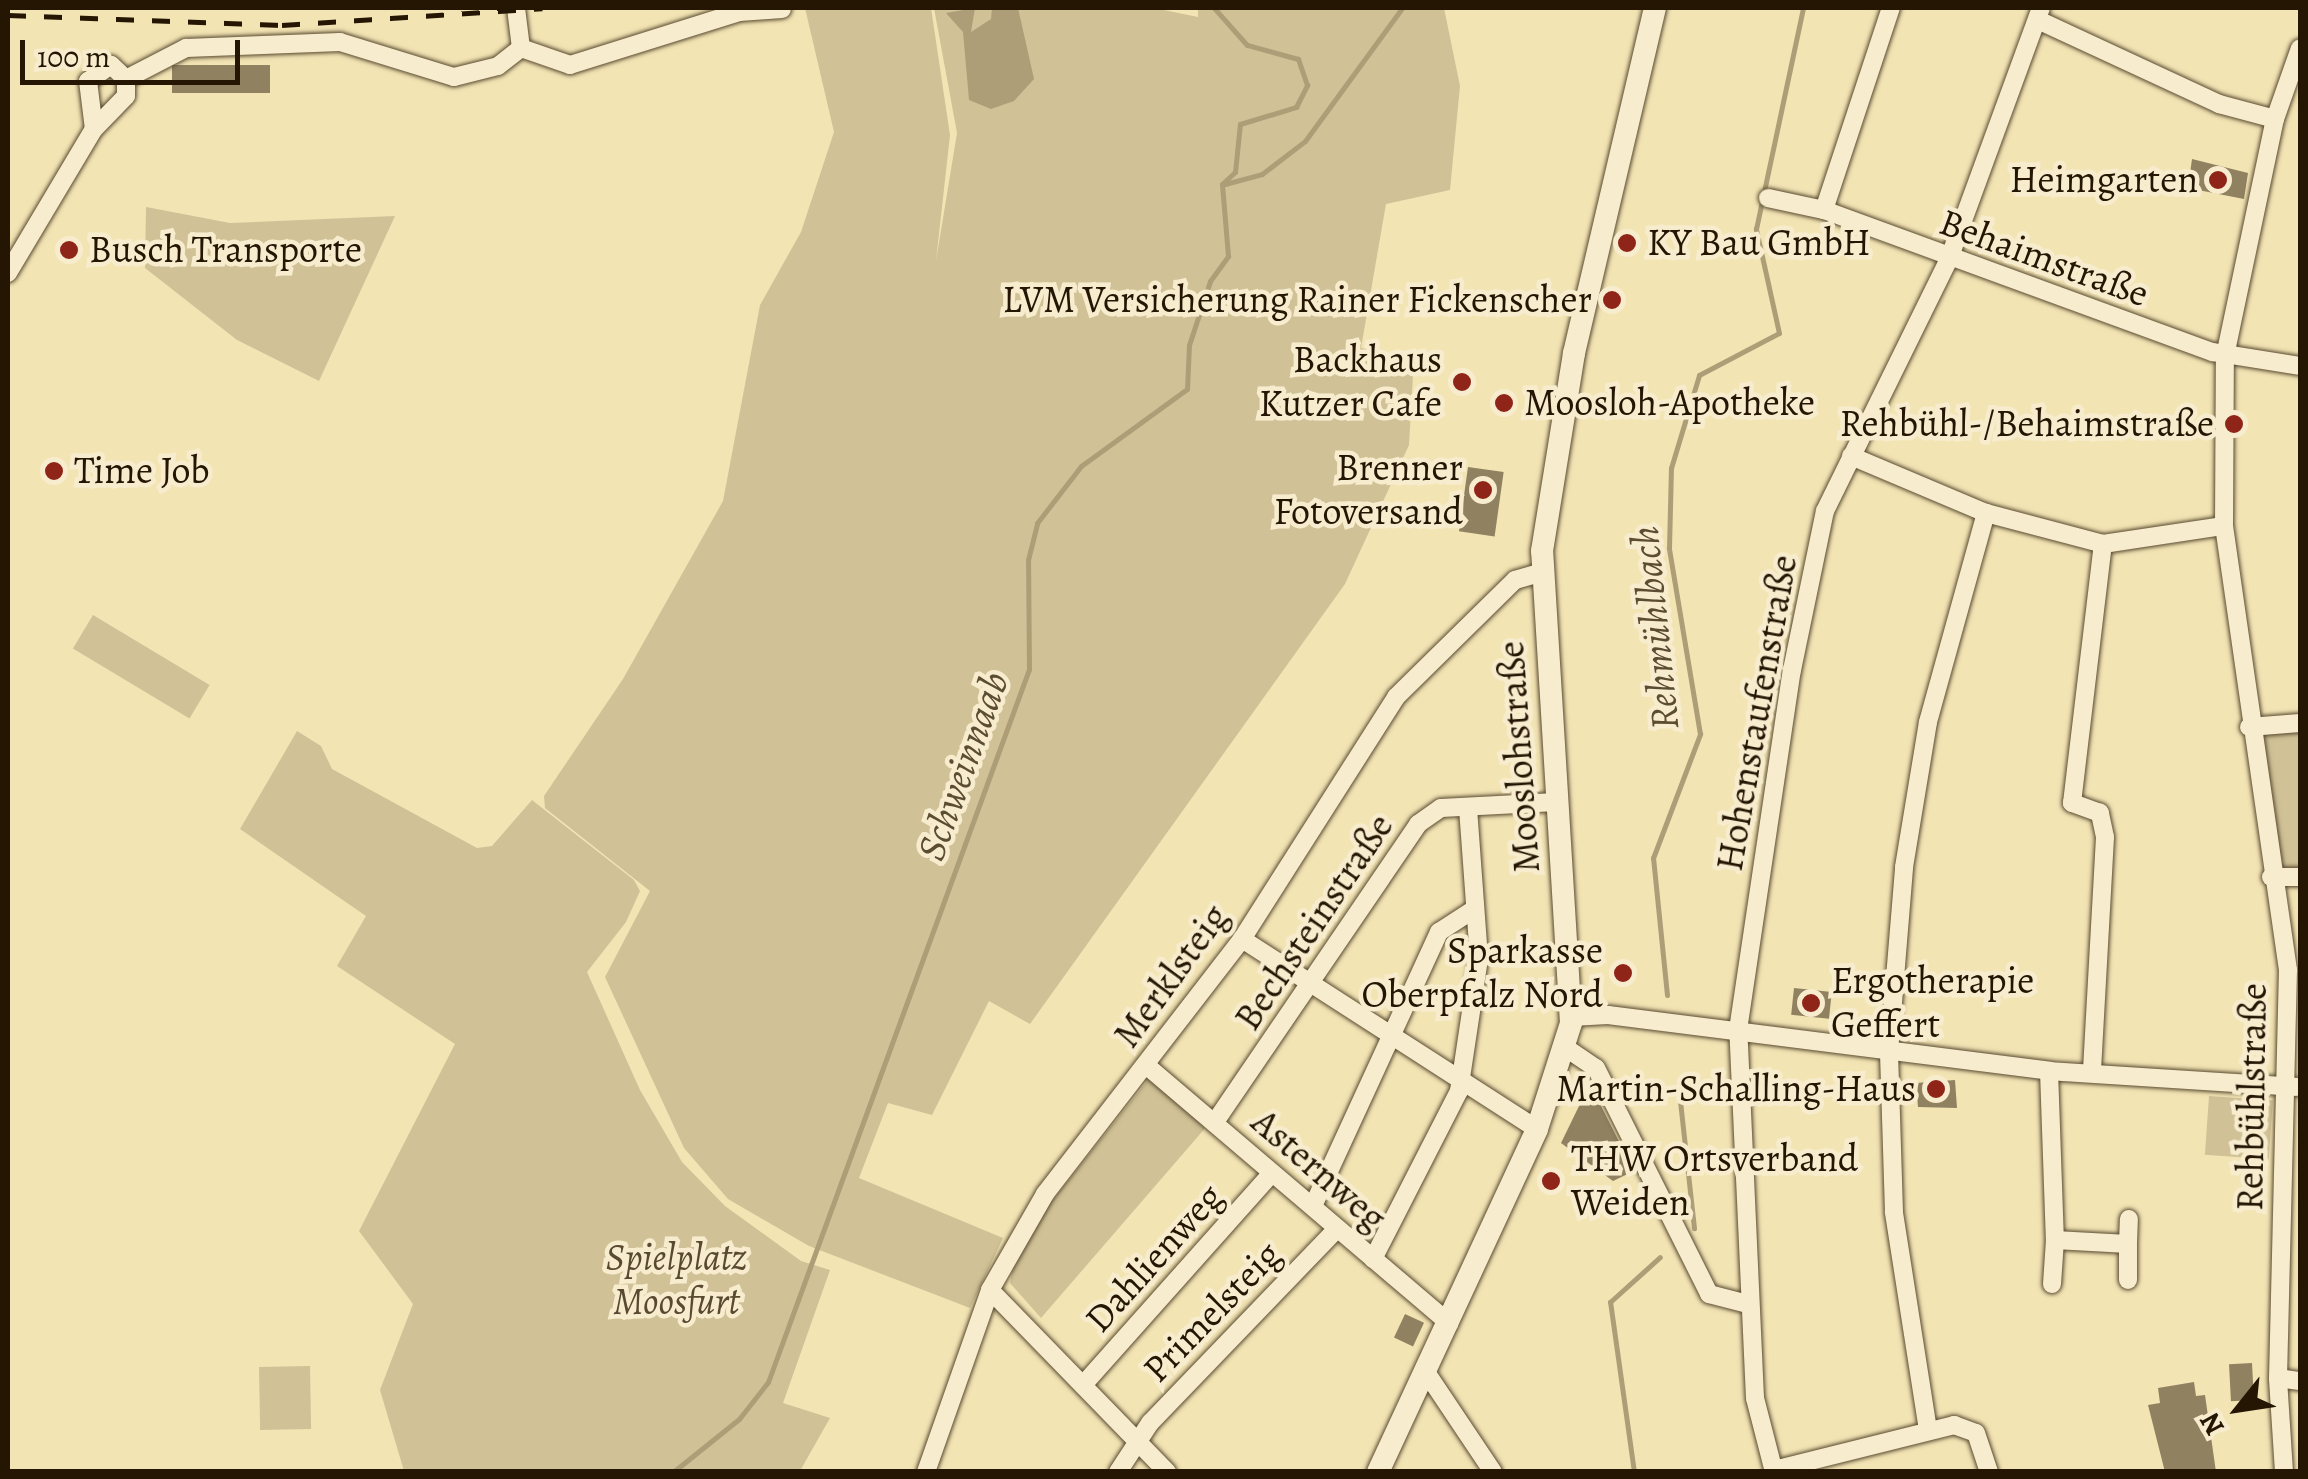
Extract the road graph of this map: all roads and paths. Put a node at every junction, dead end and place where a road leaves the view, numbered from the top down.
1 (516, 8) edge
2 (1654, 8) edge
3 (1891, 8) edge
4 (782, 10) edge
5 (2040, 14) edge
6 (521, 48) junction
7 (2300, 48) edge
8 (126, 79) junction
9 (2275, 119) junction
10 (94, 129) junction
11 (1768, 198) dead end
12 (1824, 210) junction
13 (15, 245) edge
14 (1949, 259) junction
15 (8, 273) edge
16 (2225, 356) junction
17 (2300, 366) edge
18 (1851, 456) junction
19 (1986, 513) junction
20 (2224, 526) junction
21 (2102, 544) junction
22 (1543, 572) junction
23 (2300, 724) edge
24 (2249, 726) junction
25 (1556, 802) junction
26 (1468, 807) junction
27 (2300, 876) edge
28 (2271, 877) junction
29 (1472, 910) junction
30 (1242, 939) junction
31 (1313, 986) junction
32 (1571, 1016) junction
33 (1389, 1030) junction
34 (1738, 1030) junction
35 (1566, 1048) junction
36 (1889, 1052) junction
37 (1147, 1066) junction
38 (2092, 1070) junction
39 (2049, 1071) junction
40 (1461, 1077) junction
41 (2295, 1087) edge
42 (1214, 1122) junction
43 (1537, 1130) junction
44 (1272, 1173) junction
45 (1312, 1206) junction
46 (2129, 1218) dead end
47 (1337, 1230) junction
48 (2055, 1240) junction
49 (2128, 1244) junction
50 (1374, 1259) junction
51 (2128, 1280) dead end
52 (2052, 1284) dead end
53 (990, 1290) junction
54 (1748, 1304) junction
55 (1449, 1323) junction
56 (1428, 1374) junction
57 (2278, 1378) junction
58 (2300, 1382) edge
59 (1083, 1385) junction
60 (1928, 1430) junction
61 (1140, 1444) junction
62 (1774, 1471) edge
63 (926, 1472) edge
64 (1118, 1472) edge
65 (1167, 1472) edge
66 (1378, 1472) edge
67 (1494, 1472) edge
68 (1990, 1472) edge
69 (2284, 1472) edge

1 - 6 street
2 - 22 street, Mooslohstraße
3 - 12 street
4 - 6 street
5 - 9 street
5 - 14 street, Hohenstaufenstraße
6 - 8 street
7 - 9 street, Rehbühlstraße
8 - 10 street
8 - 10 street
9 - 16 street, Rehbühlstraße
10 - 13 street
11 - 12 street, Behaimstraße
12 - 14 street, Behaimstraße
13 - 15 street
14 - 16 street, Behaimstraße
14 - 18 street, Hohenstaufenstraße
16 - 17 street, Behaimstraße
16 - 20 street, Rehbühlstraße
18 - 19 street
18 - 34 street, Hohenstaufenstraße
19 - 21 street
19 - 36 street
20 - 21 street
20 - 24 street, Rehbühlstraße
21 - 38 street
22 - 25 street, Mooslohstraße
22 - 30 street, Merklsteig
23 - 24 street
24 - 28 street, Rehbühlstraße
25 - 26 street, Bechsteinstraße
25 - 32 street, Mooslohstraße
26 - 29 street
26 - 31 street, Bechsteinstraße
27 - 28 street
28 - 41 street, Rehbühlstraße
29 - 33 street
29 - 40 street
30 - 31 street
30 - 37 street, Merklsteig
31 - 33 street
31 - 42 street, Bechsteinstraße
32 - 34 street
32 - 35 street, Mooslohstraße
33 - 40 street
33 - 45 street
34 - 36 street
34 - 54 street, Hohenstaufenstraße
35 - 43 street, Mooslohstraße
35 - 54 street
36 - 39 street
36 - 60 street
37 - 42 street, Asternweg
37 - 53 street, Merklsteig
38 - 39 street
38 - 41 street
39 - 48 street
40 - 43 street
40 - 50 street
41 - 57 street, Rehbühlstraße
42 - 44 street, Asternweg
43 - 55 street, Mooslohstraße
44 - 45 street, Asternweg
44 - 59 street, Dahlienweg
45 - 47 street, Asternweg
46 - 49 street
47 - 50 street, Asternweg
47 - 61 street, Primelsteig
48 - 49 street
48 - 52 street
49 - 51 street
50 - 55 street, Asternweg
53 - 59 street
53 - 63 street, Merklsteig
54 - 62 street, Hohenstaufenstraße
55 - 56 street, Mooslohstraße
56 - 66 street, Mooslohstraße
56 - 67 street
57 - 58 street
57 - 69 street, Rehbühlstraße
59 - 61 street
60 - 62 street
60 - 68 street
61 - 64 street, Primelsteig
61 - 65 street

